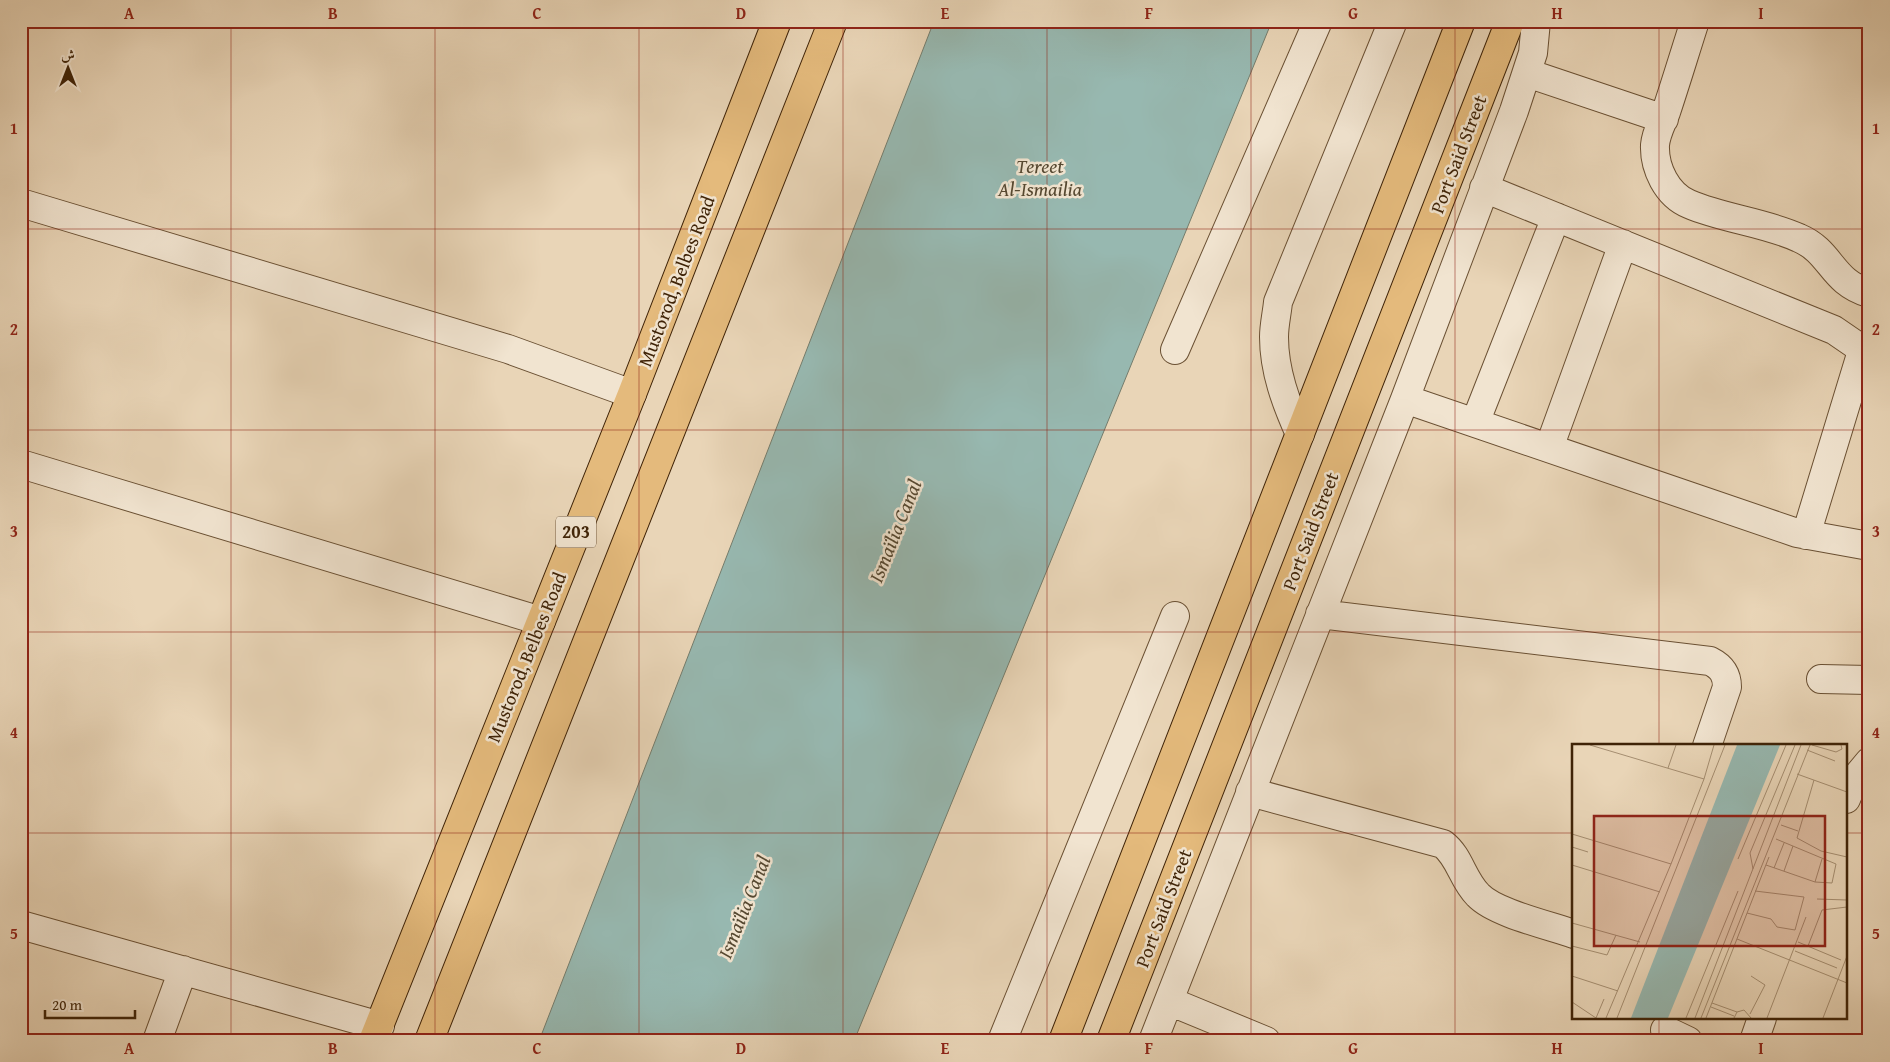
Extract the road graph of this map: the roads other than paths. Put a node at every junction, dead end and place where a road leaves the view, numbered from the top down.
1 (777, 21) edge
2 (833, 21) edge
3 (1318, 21) edge
4 (1393, 21) edge
5 (1461, 21) edge
6 (1510, 21) edge
7 (1536, 21) edge
8 (1695, 21) edge
9 (1527, 73) junction
10 (1664, 119) junction
11 (1484, 188) junction
12 (21, 203) edge
13 (1556, 217) junction
14 (1623, 244) junction
15 (1869, 293) edge
16 (1175, 350) dead end
17 (1865, 352) edge
18 (632, 394) junction
19 (1405, 399) junction
20 (1475, 423) junction
21 (1300, 434) junction
22 (1549, 448) junction
23 (21, 464) edge
24 (1806, 535) junction
25 (1869, 546) edge
26 (1320, 614) junction
27 (1176, 616) dead end
28 (541, 621) junction
29 (1821, 679) dead end
30 (1869, 680) edge
31 (1708, 744) edge
32 (1869, 762) edge
33 (1250, 792) junction
34 (1848, 794) edge
35 (21, 925) edge
36 (1572, 933) edge
37 (184, 970) junction
38 (1169, 1001) junction
39 (1761, 1020) edge
40 (377, 1033) edge
41 (157, 1041) edge
42 (430, 1041) edge
43 (1002, 1041) edge
44 (1063, 1041) edge
45 (1111, 1041) edge
46 (1153, 1041) edge
47 (1266, 1041) edge
48 (1754, 1041) edge

1 - 18 main road, Mustorod, Belbes Road / 203
2 - 42 main road, 203
3 - 16 lane
4 - 21 lane
5 - 21 main road
6 - 45 main road, Port Said Street
7 - 9 lane
8 - 10 lane
9 - 10 lane
9 - 11 lane
10 - 15 lane
11 - 13 lane
11 - 19 lane
12 - 18 lane
13 - 14 lane
13 - 20 lane
14 - 17 lane
14 - 22 lane
17 - 24 lane
18 - 28 main road, Mustorod, Belbes Road / 203
19 - 20 lane
19 - 26 lane
20 - 22 lane
21 - 44 main road
22 - 24 lane
23 - 28 lane
24 - 25 lane
26 - 31 lane
26 - 33 lane
27 - 43 lane
28 - 40 main road, Mustorod, Belbes Road / 203
29 - 30 lane
32 - 34 lane
33 - 36 lane
33 - 38 lane
35 - 37 lane
37 - 40 lane
37 - 41 lane
38 - 46 lane
38 - 47 lane
39 - 48 lane

